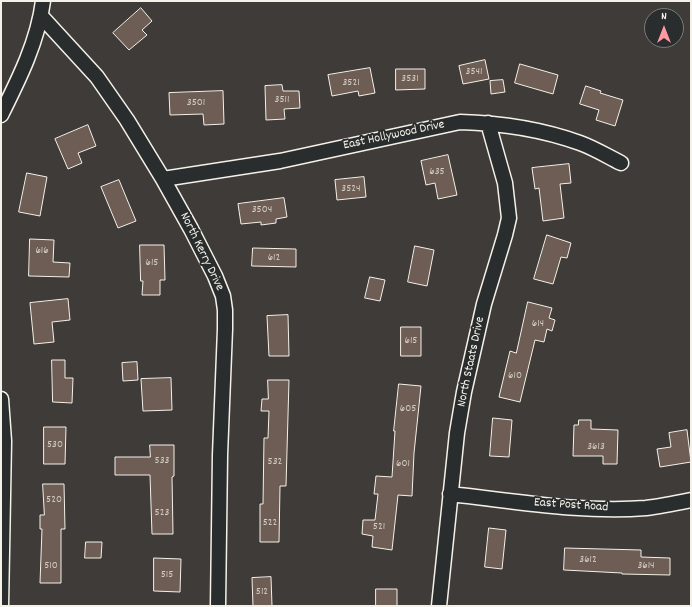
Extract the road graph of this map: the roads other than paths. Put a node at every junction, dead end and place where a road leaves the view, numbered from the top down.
1 (43, 1) edge
2 (41, 16) junction
3 (1, 115) edge
4 (488, 123) junction
5 (621, 163) dead end
6 (163, 179) junction
7 (1, 399) edge
8 (450, 494) junction
9 (691, 500) edge
10 (1, 606) edge
11 (218, 606) edge
12 (439, 606) edge

1 - 2 street
2 - 3 street
2 - 6 street, North Kerry Drive
4 - 5 street, East Hollywood Drive
4 - 6 street, East Hollywood Drive
4 - 8 street, North Staats Drive
6 - 11 street, North Kerry Drive
7 - 10 street
8 - 9 street, East Post Road
8 - 12 street, North Staats Drive

